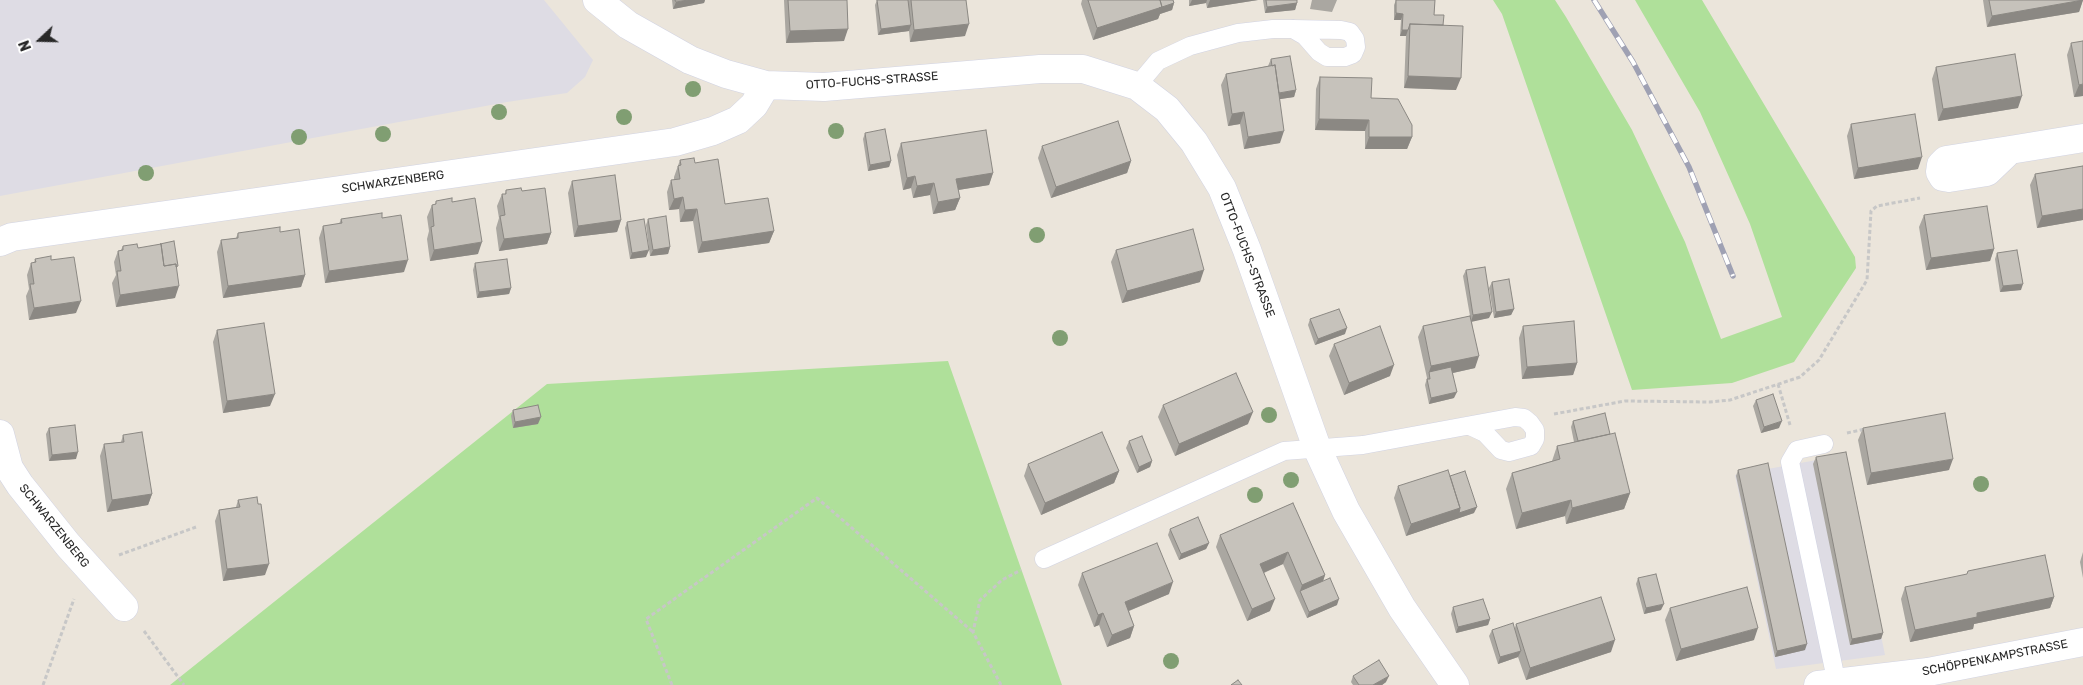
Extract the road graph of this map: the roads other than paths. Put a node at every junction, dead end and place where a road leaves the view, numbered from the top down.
1 (597, 0) edge
2 (1293, 29) dead end
3 (766, 85) junction
4 (1137, 86) junction
5 (2083, 138) edge
6 (1943, 177) road end
7 (0, 242) edge
8 (1470, 426) junction
9 (0, 434) edge
10 (1824, 444) road end
11 (1317, 448) junction
12 (1044, 559) road end
13 (124, 607) road end
14 (2083, 642) edge
15 (1828, 684) edge
16 (1455, 685) edge

1 - 3 street, OTTO-FUCHS-STRASSE
2 - 4 lane
3 - 4 street, OTTO-FUCHS-STRASSE
3 - 7 street, SCHWARZENBERG
4 - 11 street, OTTO-FUCHS-STRASSE
5 - 6 street
8 - 8 lane
8 - 11 lane
9 - 13 street, SCHWARZENBERG
10 - 15 lane
11 - 12 lane
11 - 16 street, OTTO-FUCHS-STRASSE
14 - 15 street, SCHÖPPENKAMPSTRASSE

